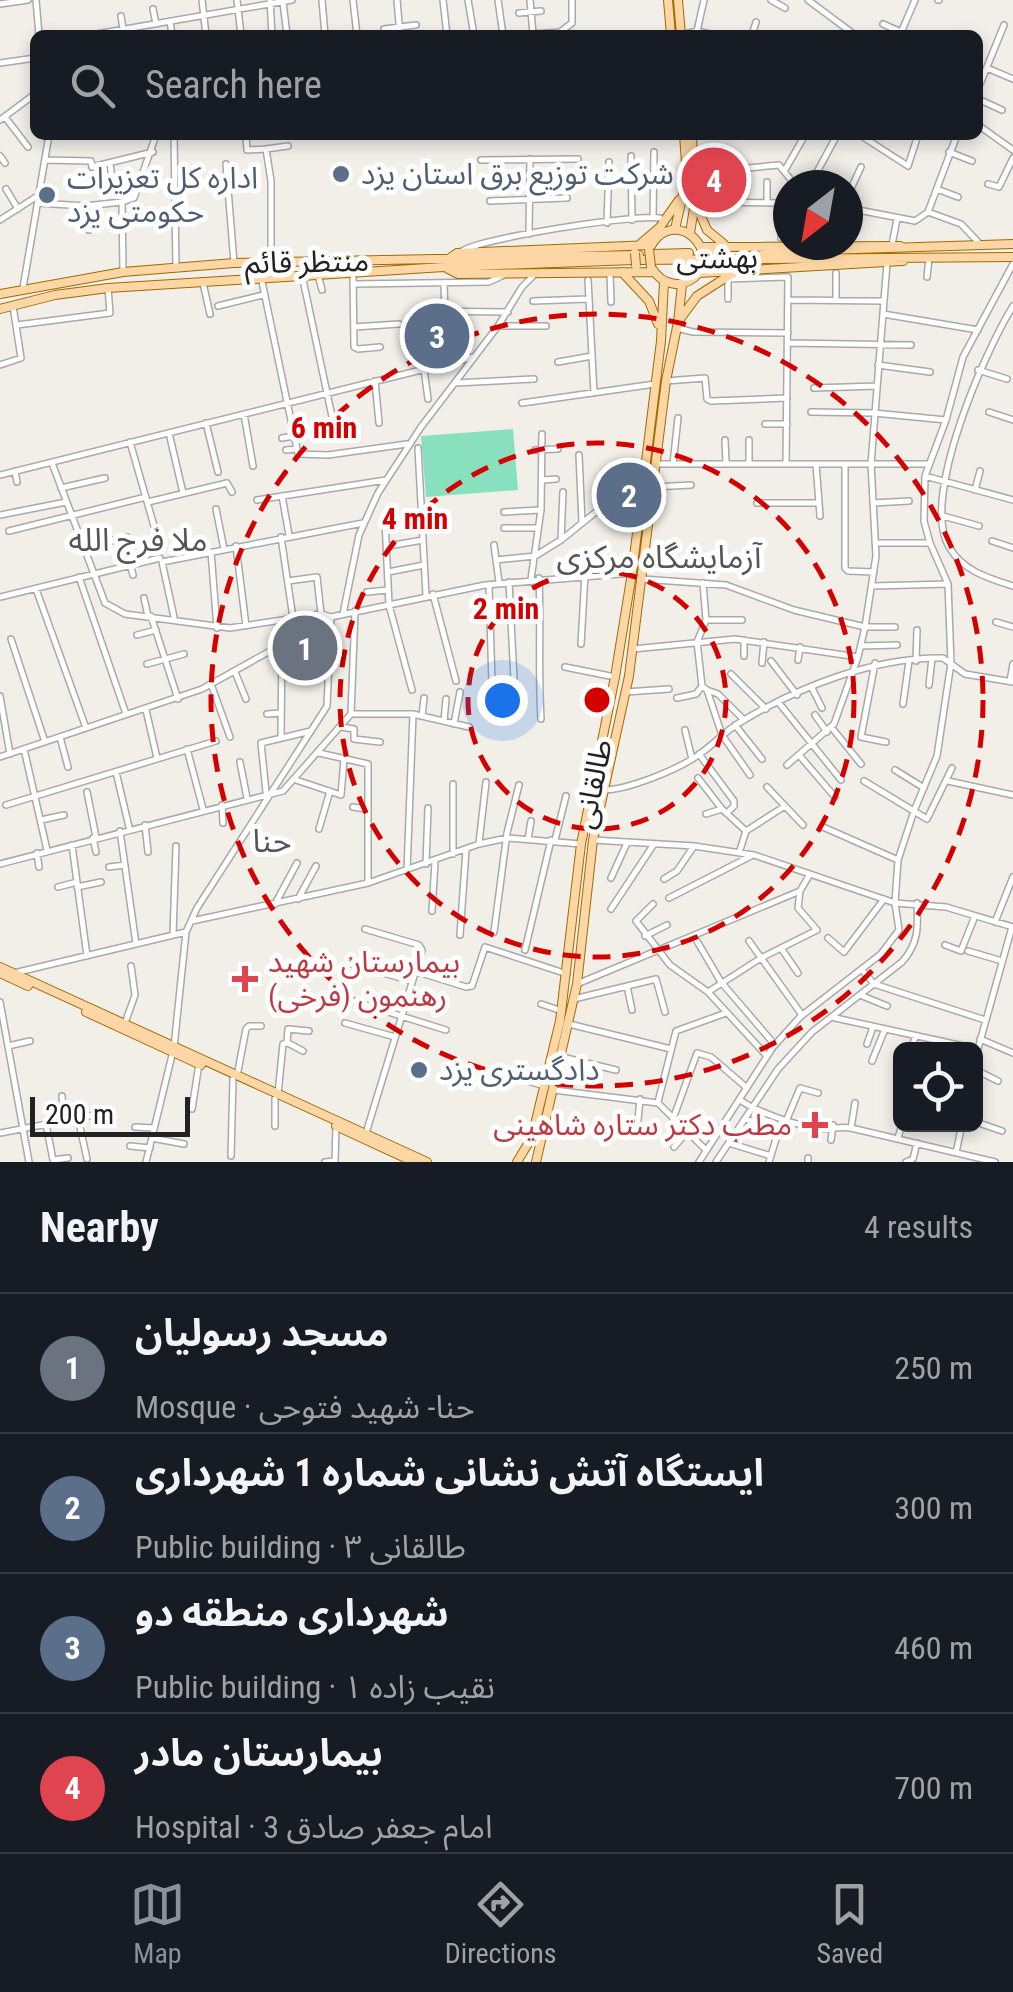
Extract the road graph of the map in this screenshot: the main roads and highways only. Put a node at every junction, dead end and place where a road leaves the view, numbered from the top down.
1 (668, 0) edge
2 (678, 0) edge
3 (671, 30) edge
4 (681, 30) edge
5 (685, 140) edge
6 (692, 140) edge
7 (691, 175) junction
8 (696, 202) junction
9 (692, 218) junction
10 (678, 219) junction
11 (675, 229) junction
12 (690, 233) junction
13 (1013, 244) edge
14 (650, 247) junction
15 (733, 247) junction
16 (910, 247) junction
17 (702, 248) junction
18 (633, 249) junction
19 (717, 249) junction
20 (617, 255) joint
21 (912, 259) junction
22 (1013, 260) edge
23 (600, 262) joint
24 (445, 264) junction
25 (701, 269) junction
26 (739, 269) junction
27 (629, 270) junction
28 (652, 270) junction
29 (723, 271) junction
30 (664, 282) junction
31 (682, 284) junction
32 (0, 294) edge
33 (663, 306) junction
34 (679, 308) junction
35 (0, 309) edge
36 (677, 325) junction
37 (661, 341) junction
38 (0, 970) edge
39 (174, 1050) junction
40 (235, 1078) junction
41 (276, 1096) junction
42 (403, 1160) edge
43 (520, 1160) edge
44 (414, 1162) edge
45 (428, 1162) edge
46 (536, 1162) edge

1 - 3 main road
2 - 4 main road
5 - 7 main road
6 - 7 main road
7 - 8 main road
7 - 10 main road
7 - 18 main road
8 - 9 main road
8 - 15 main road
9 - 10 main road
9 - 12 main road
10 - 11 main road
11 - 12 main road
11 - 14 main road
12 - 17 main road
13 - 16 main road, بهشتی
14 - 18 main road
14 - 28 main road, bridge
15 - 16 main road
15 - 19 main road
16 - 20 main road, بهشتی
17 - 19 main road
17 - 25 main road, bridge
18 - 24 main road
18 - 27 main road, bridge
19 - 29 main road, bridge
20 - 24 main road, منتظر قائم
21 - 22 main road, بهشتی
21 - 23 main road, بهشتی
21 - 26 main road
23 - 24 main road, منتظر قائم
24 - 27 main road
24 - 32 main road, منتظر قائم
24 - 35 main road, منتظر قائم
25 - 29 main road
25 - 31 main road
26 - 29 main road
26 - 36 main road
27 - 28 main road
27 - 37 main road
28 - 30 main road
30 - 31 main road
30 - 33 main road, طالقانی
31 - 34 main road, طالقانی
33 - 34 main road
33 - 37 main road, طالقانی
34 - 36 main road, طالقانی
36 - 46 main road, طالقانی
37 - 43 main road, طالقانی
38 - 39 main road
38 - 39 main road
39 - 40 main road
39 - 40 main road
40 - 41 main road
41 - 42 main road
41 - 45 main road
42 - 44 main road

